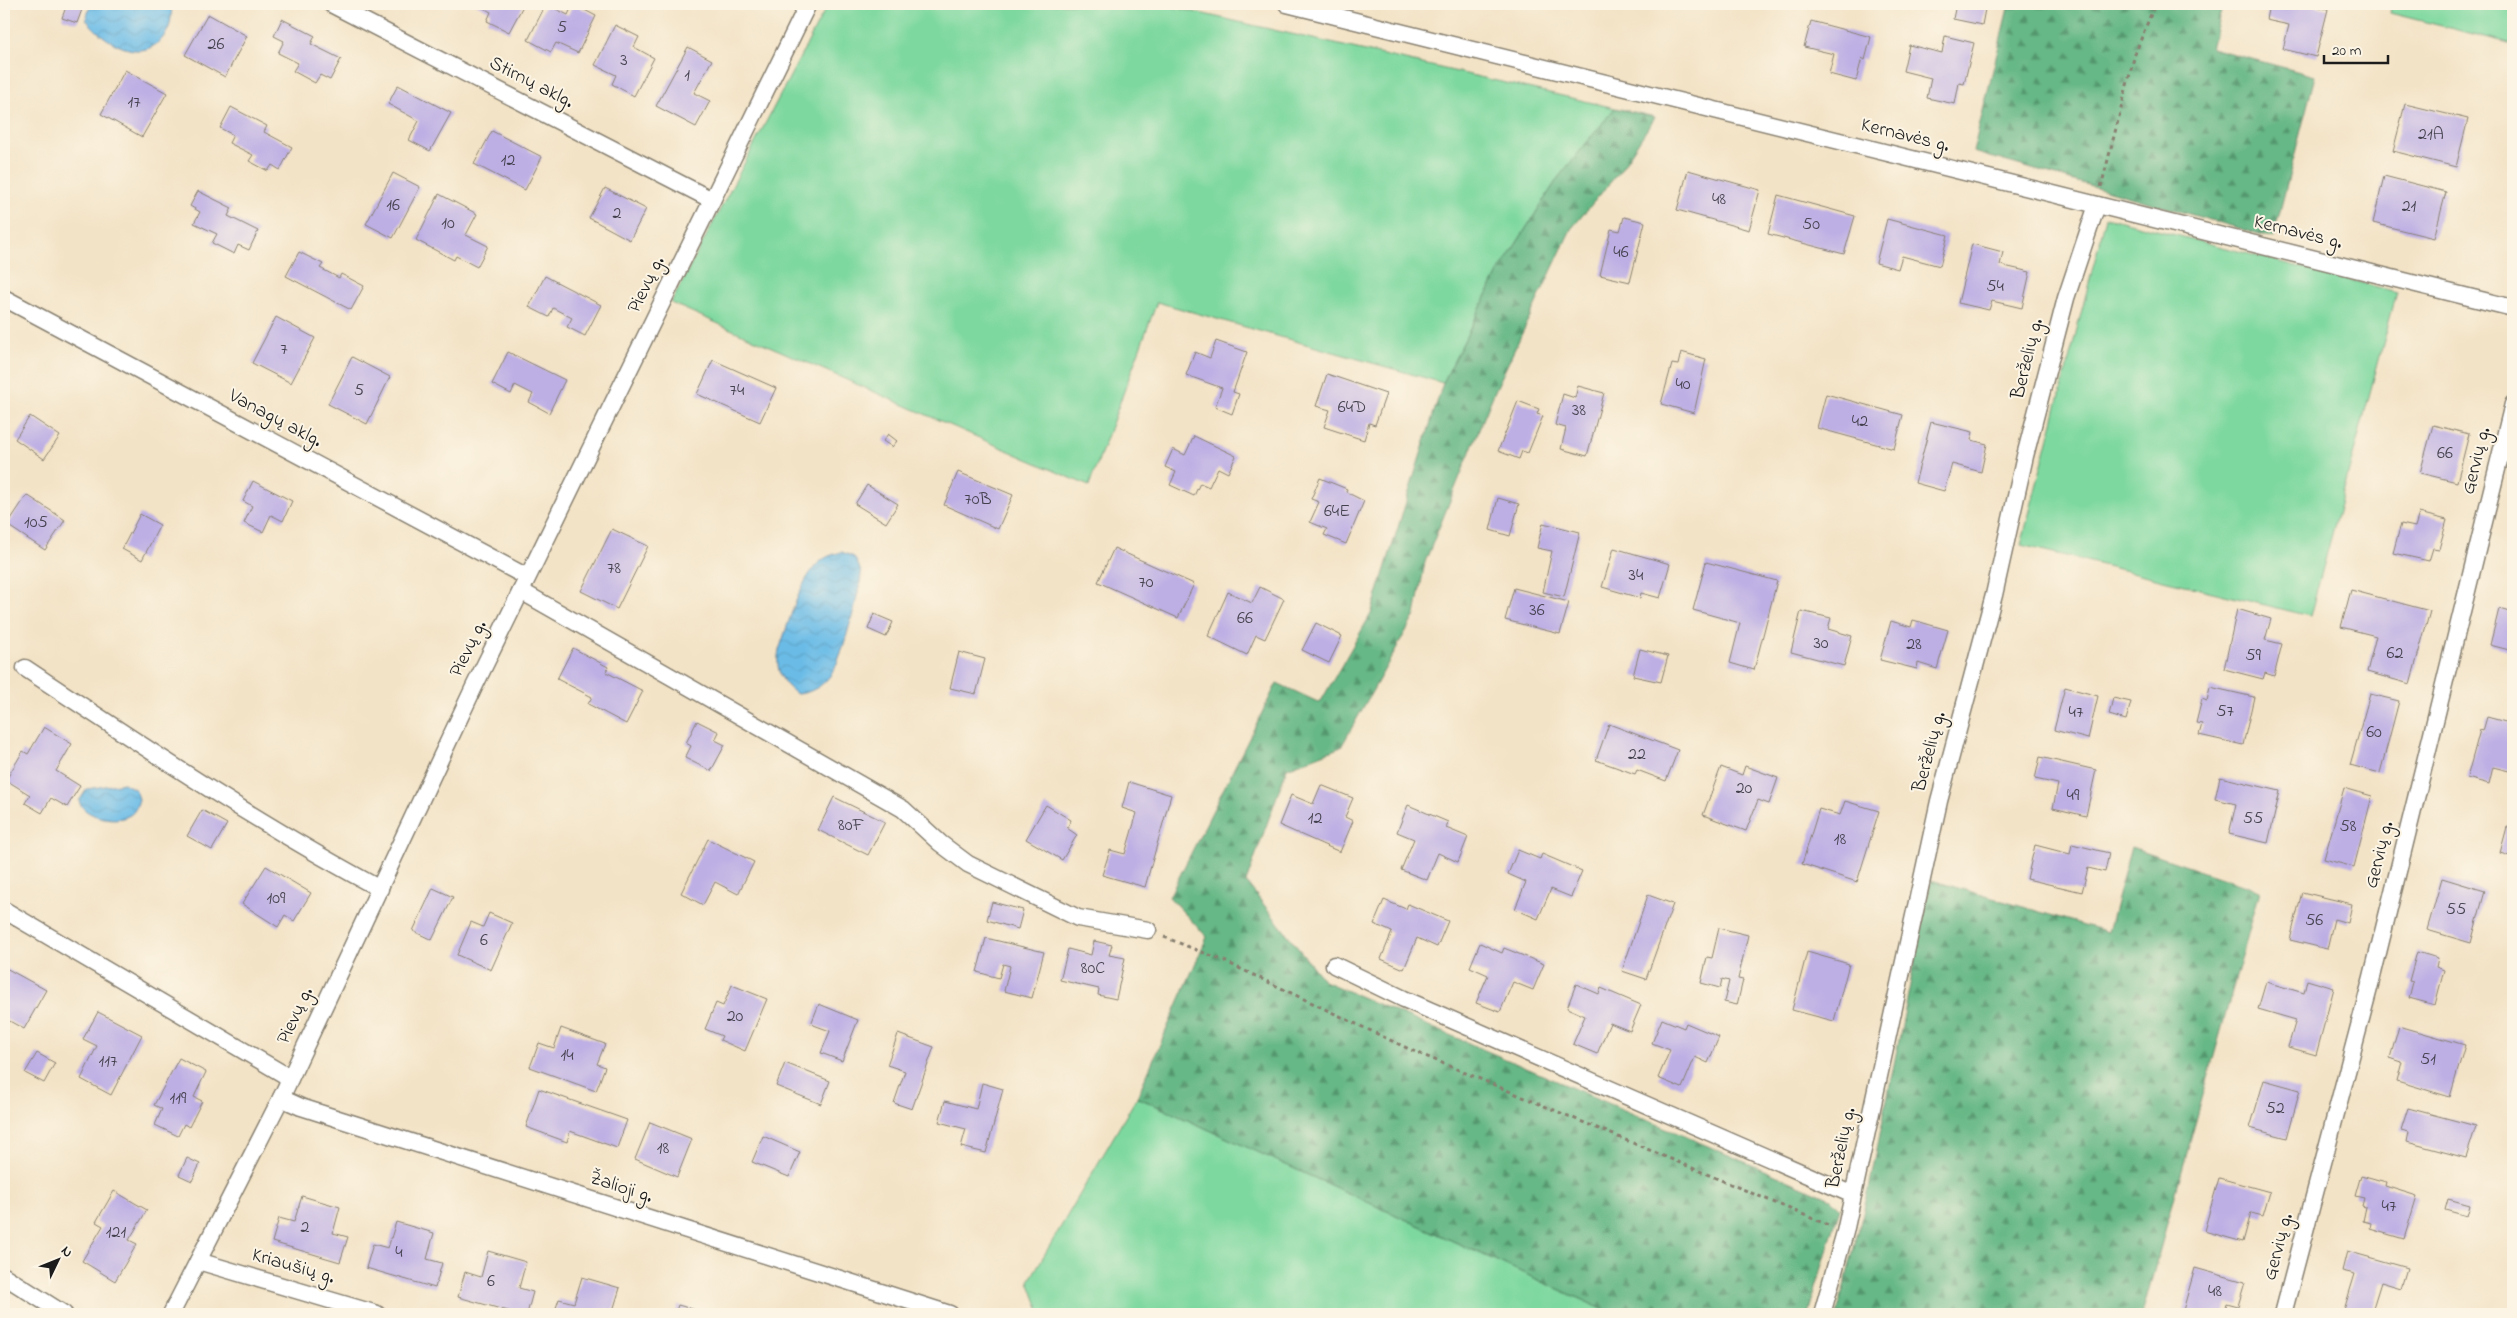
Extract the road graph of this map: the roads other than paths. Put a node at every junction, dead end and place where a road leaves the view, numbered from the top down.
1 (331, 4) edge
2 (808, 4) edge
3 (1287, 4) edge
4 (712, 200) junction
5 (2097, 205) junction
6 (4, 298) edge
7 (2513, 308) edge
8 (2513, 404) edge
9 (524, 584) junction
10 (25, 668) dead end
11 (380, 889) junction
12 (4, 910) edge
13 (1148, 930) road end
14 (1334, 965) dead end
15 (290, 1078) junction
16 (281, 1098) junction
17 (1853, 1195) junction
18 (198, 1261) junction
19 (4, 1276) edge
20 (64, 1314) edge
21 (171, 1314) edge
22 (377, 1314) edge
23 (950, 1314) edge
24 (1822, 1314) edge
25 (2283, 1314) edge

1 - 4 street, Stirnų aklg.
2 - 4 street, Pievų g.
3 - 5 street, Kernavės g.
4 - 9 street, Pievų g.
5 - 7 street, Kernavės g.
5 - 17 street, Berželių g.
6 - 9 street, Vanagų aklg.
8 - 25 street, Gervių g.
9 - 11 street, Pievų g.
9 - 13 street, Vanagų aklg.
10 - 11 street
11 - 15 street, Pievų g.
12 - 15 street
14 - 17 street
15 - 16 street, Pievų g.
16 - 18 street, Pievų g.
16 - 23 street, Žalioji g.
17 - 24 street, Berželių g.
18 - 21 street, Pievų g.
18 - 22 street, Kriaušių g.
19 - 20 street

